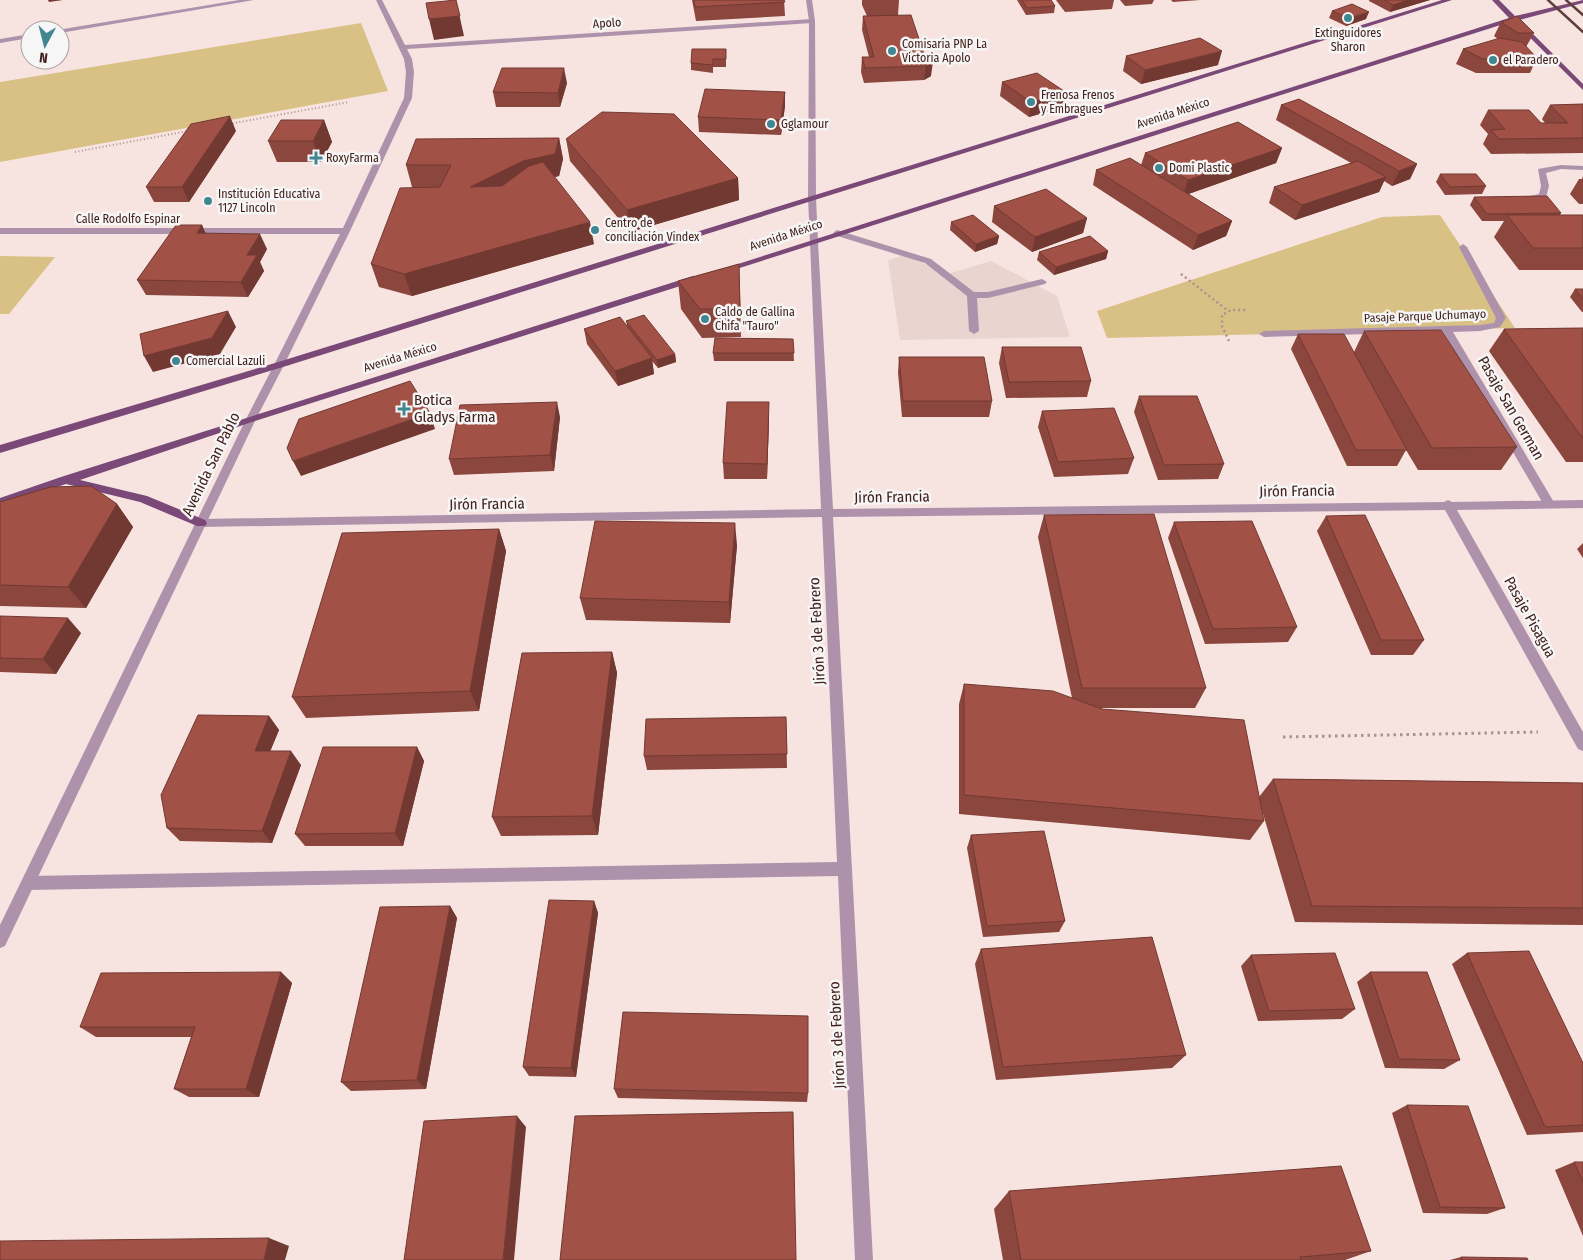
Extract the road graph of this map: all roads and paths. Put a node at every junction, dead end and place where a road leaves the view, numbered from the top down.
1 (251, 0) edge
2 (379, 0) edge
3 (809, 0) edge
4 (1449, 0) edge
5 (1495, 0) edge
6 (1583, 1) edge
7 (1513, 19) junction
8 (812, 20) junction
9 (70, 30) edge
10 (20, 38) edge
11 (0, 41) edge
12 (403, 47) junction
13 (1583, 88) edge
14 (349, 102) dead end
15 (222, 125) edge
16 (192, 130) edge
17 (75, 152) dead end
18 (1583, 168) edge
19 (812, 198) junction
20 (1519, 201) edge
21 (0, 231) edge
22 (346, 231) junction
23 (837, 233) junction
24 (814, 242) junction
25 (1463, 248) dead end
26 (710, 274) edge
27 (1181, 274) dead end
28 (701, 277) edge
29 (1042, 282) dead end
30 (972, 295) junction
31 (1227, 310) dead end
32 (1446, 328) junction
33 (974, 331) dead end
34 (1264, 334) dead end
35 (279, 365) junction
36 (251, 419) junction
37 (0, 449) edge
38 (65, 480) junction
39 (0, 502) edge
40 (1448, 504) junction
41 (1550, 504) junction
42 (1583, 504) edge
43 (827, 513) junction
44 (201, 523) junction
45 (1576, 731) junction
46 (1283, 737) dead end
47 (1583, 745) edge
48 (845, 870) junction
49 (29, 883) junction
50 (0, 940) edge
51 (864, 1260) edge

1 - 9 street
2 - 12 street, Avenida San Pablo
3 - 8 street, Jirón 3 de Febrero
4 - 19 main road, Avenida México
5 - 7 main road
6 - 7 main road, Avenida México
7 - 13 main road
7 - 23 main road, Avenida México
8 - 12 street, Apolo
8 - 19 street, Jirón 3 de Febrero
10 - 11 street
12 - 22 street, Avenida San Pablo
14 - 15 path
16 - 17 path
18 - 20 street
19 - 24 street, Jirón 3 de Febrero
19 - 35 main road, Avenida México
21 - 22 street, Calle Rodolfo Espinar
22 - 35 street, Avenida San Pablo
23 - 24 main road, Avenida México
23 - 30 street
24 - 26 main road, Avenida México
24 - 43 street, Jirón 3 de Febrero
25 - 32 street, Pasaje Parque Uchumayo
27 - 31 path
28 - 36 main road, Avenida México
29 - 30 street
30 - 33 street
32 - 34 street, Pasaje Parque Uchumayo
32 - 41 street, Pasaje San German
35 - 36 street, Avenida San Pablo
35 - 37 main road, Avenida México
36 - 38 main road, Avenida México
36 - 44 street, Avenida San Pablo
38 - 39 main road, Avenida México
38 - 44 main road
40 - 41 street, Jirón Francia
40 - 43 street, Jirón Francia
40 - 45 street, Pasaje Pisagua
41 - 42 street, Jirón Francia
43 - 44 street, Jirón Francia
43 - 48 street, Jirón 3 de Febrero
44 - 49 street, Avenida San Pablo
45 - 46 path
45 - 47 street, Pasaje Pisagua
48 - 49 street
48 - 51 street, Jirón 3 de Febrero
49 - 50 street, Avenida San Pablo

